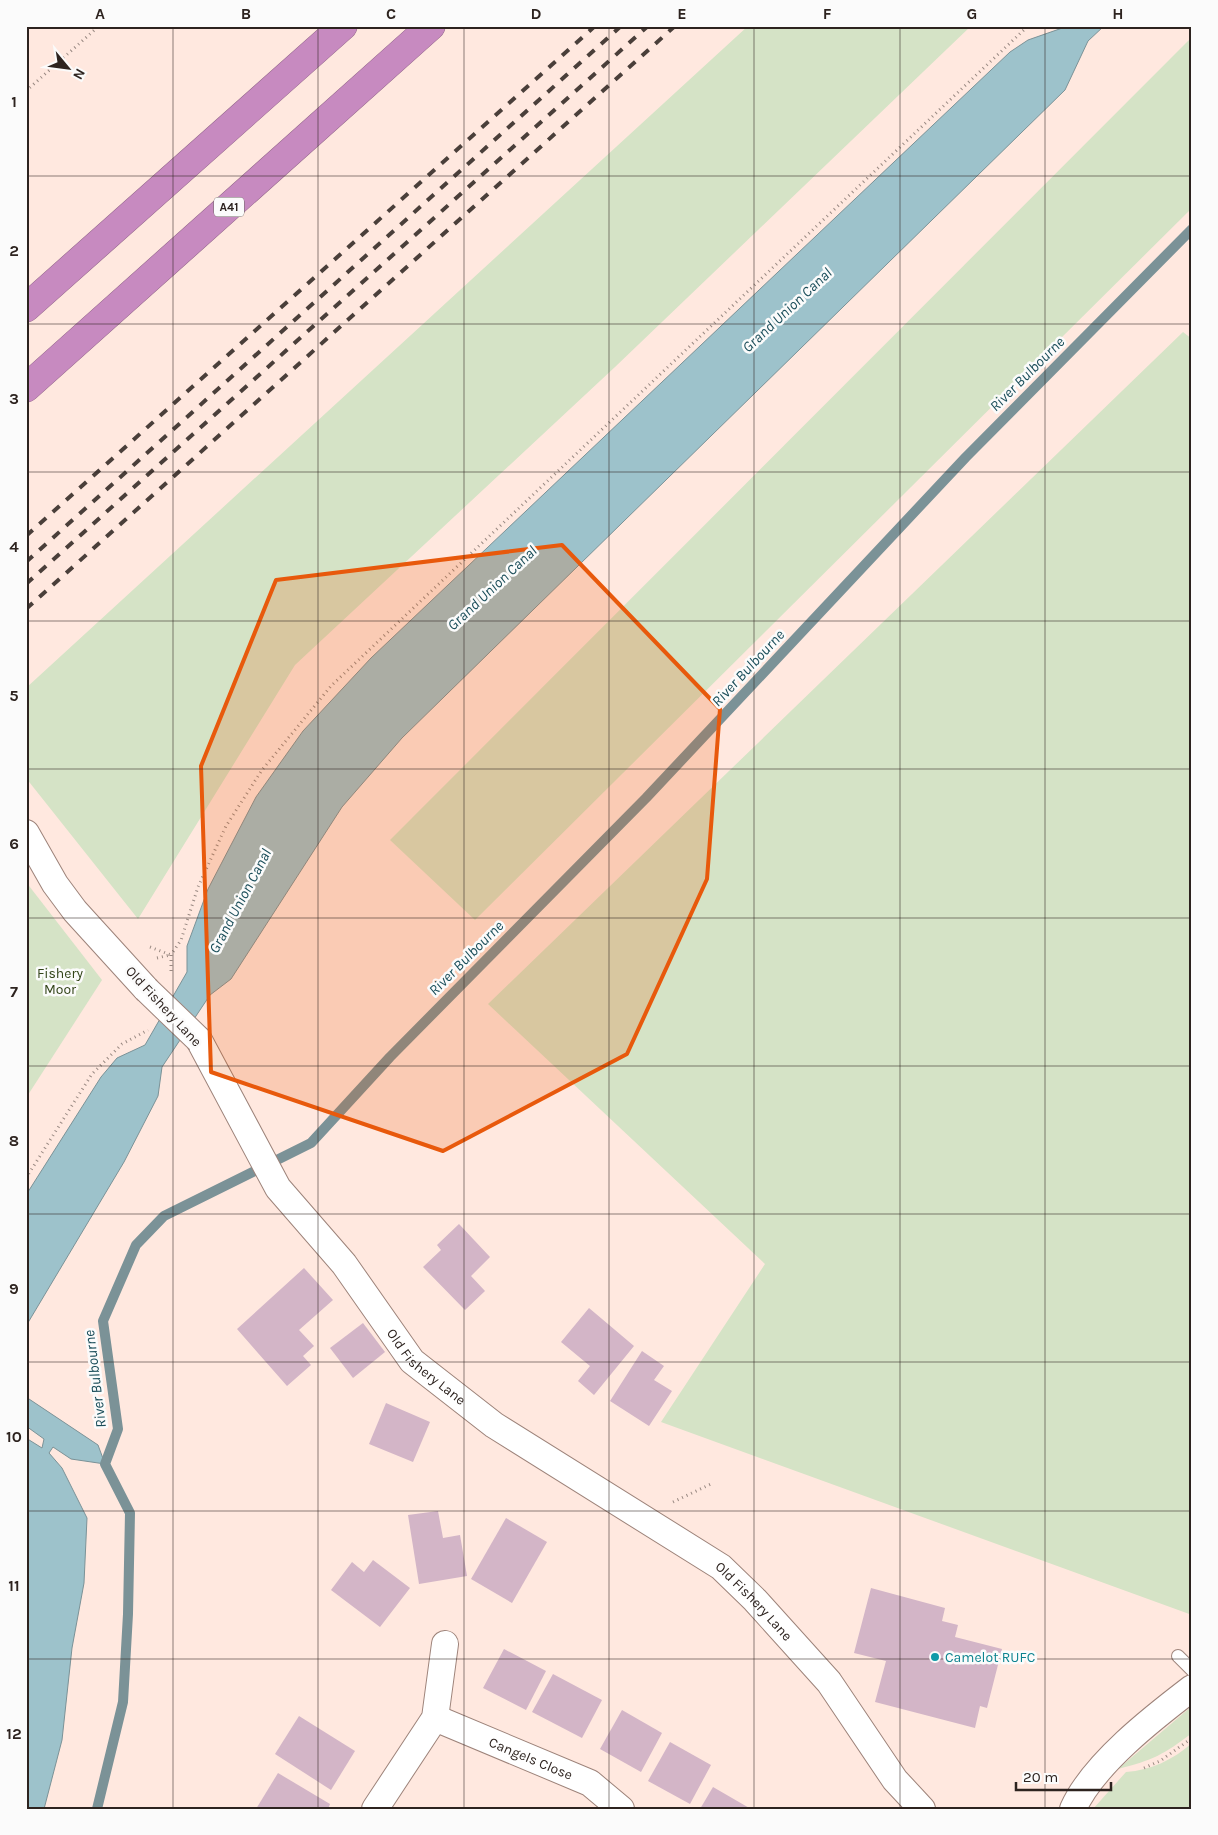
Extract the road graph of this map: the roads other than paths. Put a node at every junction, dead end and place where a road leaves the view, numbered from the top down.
1 (343, 26) edge
2 (431, 26) edge
3 (26, 308) edge
4 (26, 388) edge
5 (26, 833) edge
6 (445, 1644) dead end
7 (1178, 1656) dead end
8 (1192, 1670) edge
9 (1192, 1688) edge
10 (435, 1718) junction
11 (375, 1809) edge
12 (621, 1809) edge
13 (922, 1809) edge
14 (1073, 1809) edge

1 - 3 highway
2 - 4 highway, A41
5 - 13 street, Old Fishery Lane, bridge
6 - 10 street
7 - 8 lane
9 - 14 street
10 - 11 street
10 - 12 street, Cangels Close

